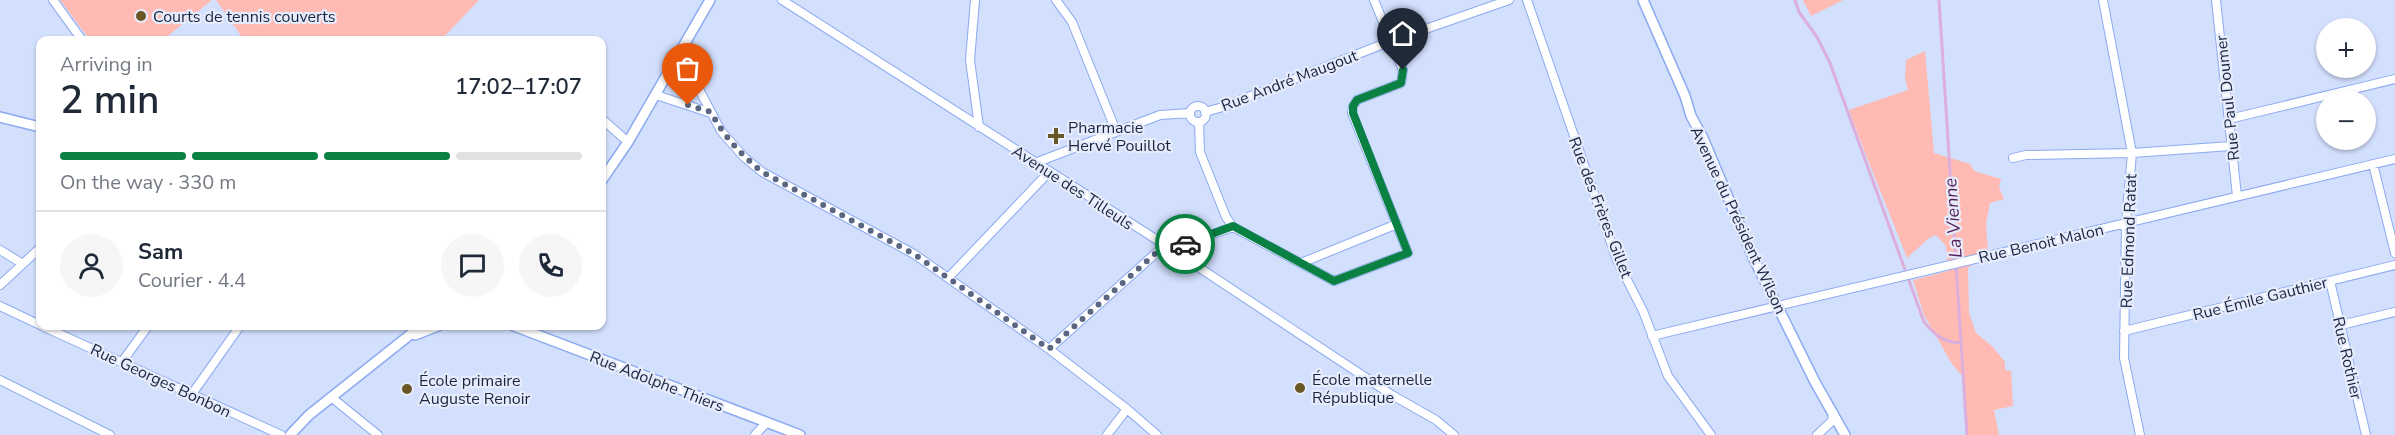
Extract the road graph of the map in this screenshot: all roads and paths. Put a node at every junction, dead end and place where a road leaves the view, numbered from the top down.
1 (53, 0) edge
2 (710, 0) edge
3 (782, 0) edge
4 (975, 0) edge
5 (1056, 0) edge
6 (1374, 0) edge
7 (1509, 0) edge
8 (1527, 0) edge
9 (1643, 0) edge
10 (2103, 0) edge
11 (2216, 0) edge
12 (79, 36) edge
13 (1391, 41) junction
14 (680, 53) junction
15 (2395, 79) edge
16 (656, 94) junction
17 (711, 112) junction
18 (1205, 112) junction
19 (1190, 113) junction
20 (0, 117) edge
21 (2229, 119) junction
22 (1199, 122) junction
23 (606, 123) edge
24 (36, 126) edge
25 (979, 127) junction
26 (1116, 131) junction
27 (628, 142) junction
28 (2231, 146) junction
29 (2132, 153) junction
30 (2013, 158) dead end
31 (2395, 159) edge
32 (1035, 163) junction
33 (2373, 164) junction
34 (1049, 172) junction
35 (606, 174) edge
36 (2237, 196) junction
37 (2126, 223) junction
38 (1397, 224) junction
39 (1233, 226) junction
40 (1165, 245) junction
41 (0, 250) edge
42 (36, 252) edge
43 (1177, 253) junction
44 (2395, 253) edge
45 (1301, 263) junction
46 (23, 264) junction
47 (2395, 265) edge
48 (949, 277) junction
49 (2330, 281) junction
50 (0, 285) edge
51 (0, 306) edge
52 (1778, 306) junction
53 (2395, 312) edge
54 (36, 323) edge
55 (2341, 326) junction
56 (52, 330) edge
57 (145, 330) edge
58 (237, 330) edge
59 (416, 330) edge
60 (430, 330) edge
61 (529, 330) edge
62 (2124, 331) junction
63 (1652, 336) junction
64 (1049, 349) junction
65 (390, 350) junction
66 (122, 362) junction
67 (0, 380) edge
68 (192, 394) junction
69 (331, 397) junction
70 (1127, 409) junction
71 (1833, 411) junction
72 (767, 422) junction
73 (1826, 428) junction
74 (1843, 432) edge
75 (110, 435) edge
76 (281, 435) edge
77 (290, 435) edge
78 (378, 435) edge
79 (755, 435) edge
80 (800, 435) edge
81 (1107, 435) edge
82 (1157, 435) edge
83 (1454, 435) edge
84 (1711, 435) edge
85 (1817, 435) edge
86 (2140, 435) edge
87 (2366, 435) edge

1 - 12 street
2 - 14 street
3 - 25 street, Avenue des Tilleuls
4 - 25 street
5 - 26 street
6 - 13 street
7 - 13 street, Rue André Maugout
8 - 63 street, Rue des Frères Gillet
9 - 52 street, Avenue du Président Wilson
10 - 29 street
11 - 21 street, Rue Paul Doumer
13 - 18 street, Rue André Maugout
13 - 38 street
14 - 16 street
14 - 17 street
15 - 21 street
16 - 17 street
16 - 27 street
17 - 48 street
18 - 19 street
18 - 22 street
19 - 22 street
19 - 26 street
20 - 24 street
21 - 28 street, Rue Paul Doumer
22 - 39 street
23 - 27 street
25 - 32 street, Avenue des Tilleuls
26 - 32 street
27 - 35 street
28 - 29 street, Rue Edmond Ratat
28 - 36 street, Rue Paul Doumer
29 - 30 street
29 - 37 street, Rue Edmond Ratat
31 - 33 street, Rue Benoit Malon
32 - 34 street, Avenue des Tilleuls
33 - 36 street, Rue Benoit Malon
33 - 44 street
34 - 40 street, Avenue des Tilleuls
34 - 48 street
36 - 37 street, Rue Benoit Malon
37 - 52 street, Rue Benoit Malon
37 - 62 street, Rue Edmond Ratat
38 - 45 street
38 - 45 street
39 - 43 street
39 - 45 street
40 - 43 street, Avenue des Tilleuls
40 - 64 street
41 - 46 street
42 - 46 street
43 - 83 street, Avenue des Tilleuls
46 - 50 street
47 - 49 street, Rue Émile Gauthier
48 - 64 street
49 - 55 street, Rue Rothier
49 - 62 street, Rue Émile Gauthier
51 - 54 street, Rue Georges Bonbon
52 - 63 street, Rue Benoit Malon
52 - 71 street, Avenue du Président Wilson
53 - 55 street
55 - 87 street, Rue Rothier
56 - 66 street, Rue Georges Bonbon
57 - 66 street
58 - 68 street
59 - 65 street
60 - 65 street
61 - 72 street, Rue Adolphe Thiers
62 - 86 street, Rue Edmond Ratat
63 - 84 street, Rue des Frères Gillet
64 - 70 street
65 - 69 street
66 - 68 street, Rue Georges Bonbon
67 - 75 street
68 - 76 street, Rue Georges Bonbon
69 - 77 street
69 - 78 street
70 - 81 street
70 - 82 street
71 - 73 street
71 - 74 street, Avenue du Président Wilson
72 - 79 street
72 - 80 street, Rue Adolphe Thiers
73 - 74 street
73 - 85 street

